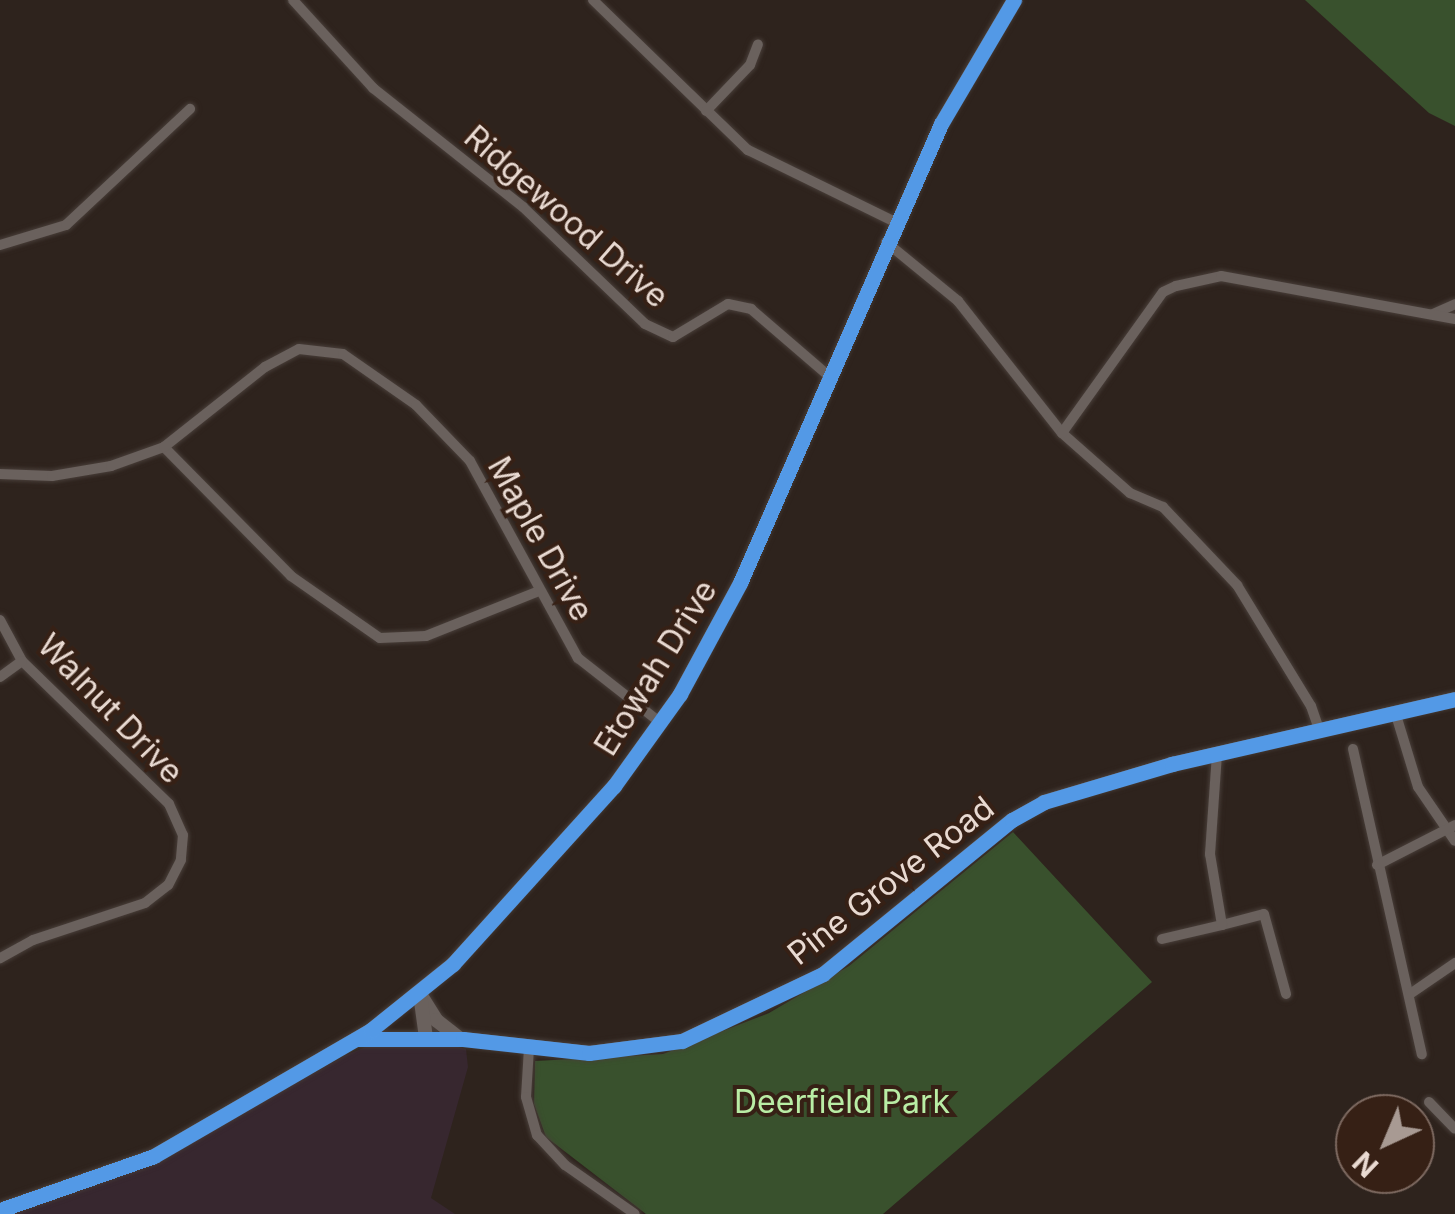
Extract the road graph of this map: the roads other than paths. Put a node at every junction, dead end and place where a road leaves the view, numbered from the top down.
1 (293, 0) edge
2 (593, 0) edge
3 (1014, 0) edge
4 (758, 44) dead end
5 (190, 110) dead end
6 (706, 111) junction
7 (894, 222) junction
8 (886, 242) junction
9 (0, 245) edge
10 (1455, 304) edge
11 (1432, 314) junction
12 (1455, 318) edge
13 (829, 376) junction
14 (1062, 433) junction
15 (164, 447) junction
16 (0, 474) edge
17 (539, 591) junction
18 (0, 620) edge
19 (22, 661) junction
20 (0, 677) edge
21 (1455, 699) edge
22 (1396, 715) junction
23 (662, 723) junction
24 (1320, 732) junction
25 (1353, 749) dead end
26 (1216, 754) junction
27 (1453, 833) edge
28 (1377, 865) junction
29 (1222, 925) junction
30 (1162, 940) dead end
31 (0, 958) edge
32 (1455, 962) edge
33 (420, 994) junction
34 (1286, 994) dead end
35 (1410, 994) junction
36 (426, 1038) junction
37 (358, 1039) junction
38 (463, 1039) junction
39 (529, 1048) junction
40 (1422, 1054) dead end
41 (1435, 1108) edge
42 (1455, 1128) edge
43 (0, 1210) edge
44 (636, 1214) edge

1 - 13 street, Ridgewood Drive
2 - 6 street
3 - 7 street, Etowah Drive
4 - 6 street
5 - 9 street
6 - 7 street
7 - 8 street, Etowah Drive
8 - 13 street, Etowah Drive
8 - 14 street
10 - 11 street
11 - 12 street
11 - 14 street
13 - 23 street, Etowah Drive
14 - 24 street
15 - 16 street, Maple Drive
15 - 17 street
15 - 17 street, Maple Drive
17 - 23 street, Maple Drive
18 - 19 street, Walnut Drive
19 - 20 street
19 - 31 street, Walnut Drive
21 - 22 street, Pine Grove Road
22 - 24 street, Pine Grove Road
22 - 27 street
23 - 33 street, Etowah Drive
24 - 26 street, Pine Grove Road
25 - 28 street
26 - 29 street
26 - 39 street, Pine Grove Road
27 - 28 street
28 - 35 street
29 - 30 street
29 - 34 street
32 - 35 street
33 - 36 street
33 - 37 street, Etowah Drive
33 - 38 street
35 - 40 street
36 - 37 street, Pine Grove Road
36 - 38 street, Pine Grove Road
37 - 43 street, Etowah Drive
38 - 39 street, Pine Grove Road
39 - 44 street
41 - 42 street

